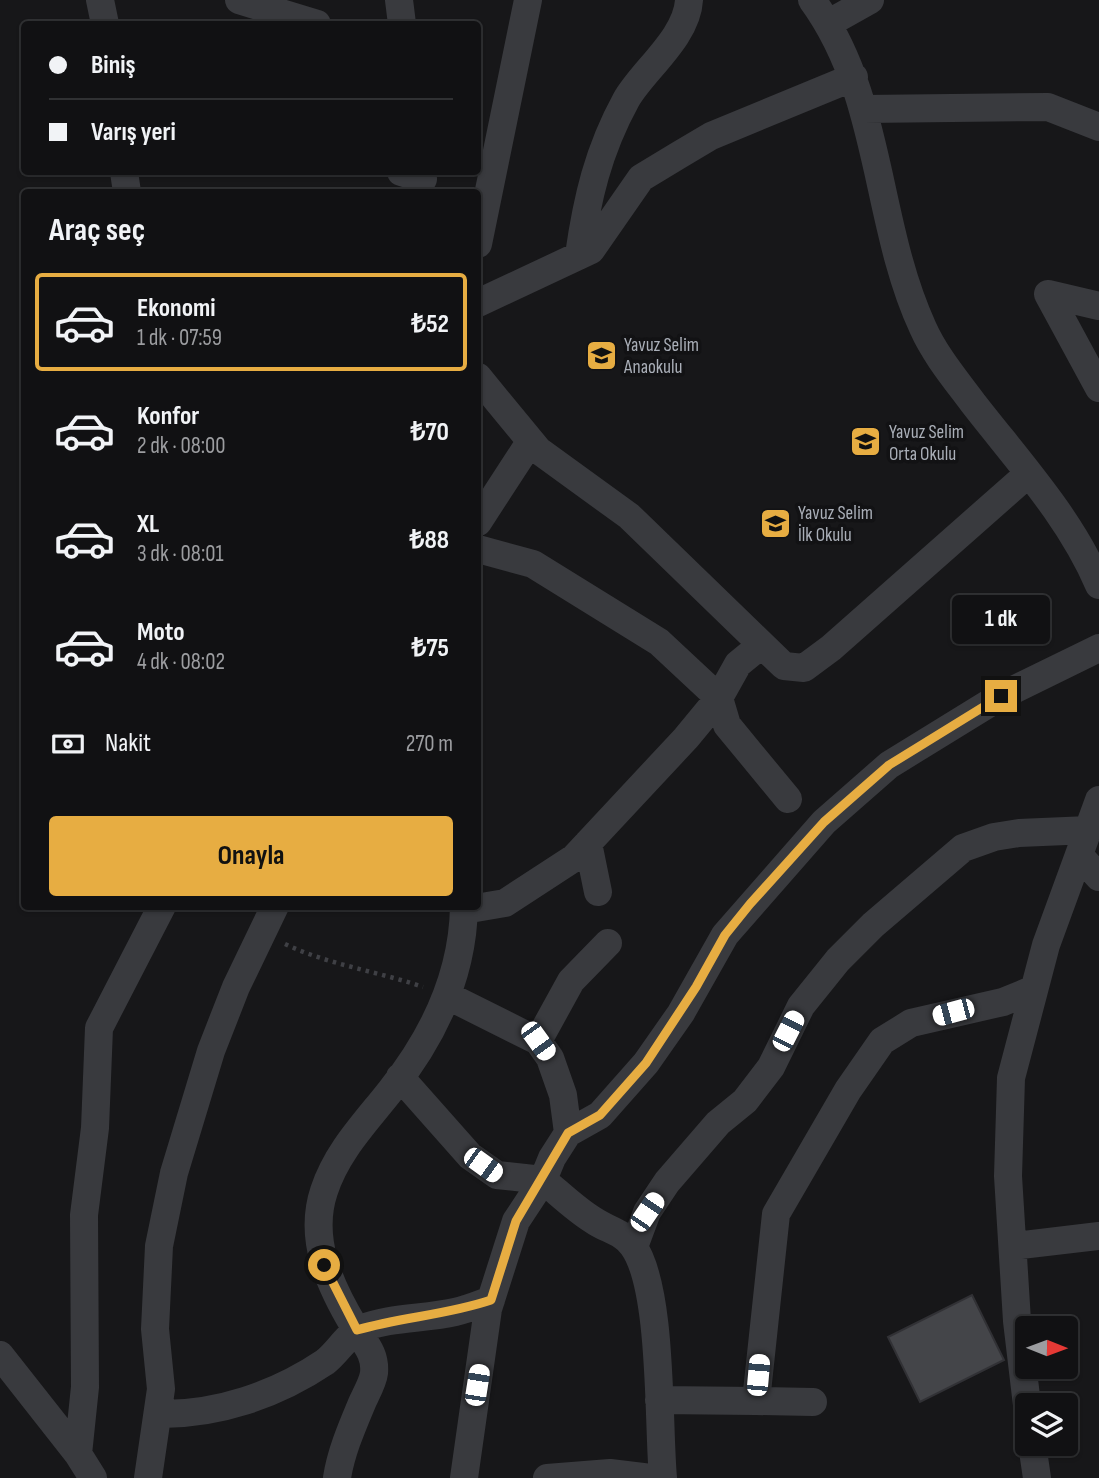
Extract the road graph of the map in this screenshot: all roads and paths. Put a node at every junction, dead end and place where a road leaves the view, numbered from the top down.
1 (100, 0) edge
2 (239, 0) edge
3 (400, 0) edge
4 (528, 0) edge
5 (689, 0) edge
6 (811, 0) edge
7 (870, 0) edge
8 (104, 21) edge
9 (307, 21) edge
10 (402, 21) edge
11 (829, 23) junction
12 (854, 77) junction
13 (864, 109) junction
14 (1099, 127) edge
15 (481, 229) edge
16 (579, 255) junction
17 (481, 302) edge
18 (1099, 306) edge
19 (481, 381) edge
20 (1099, 388) edge
21 (530, 442) junction
22 (1028, 474) junction
23 (481, 517) edge
24 (481, 550) edge
25 (1099, 586) edge
26 (761, 646) junction
27 (1099, 648) edge
28 (719, 698) junction
29 (788, 799) dead end
30 (1099, 800) edge
31 (588, 843) junction
32 (1084, 843) junction
33 (1099, 877) edge
34 (598, 891) dead end
35 (481, 906) edge
36 (160, 910) edge
37 (273, 910) edge
38 (464, 910) edge
39 (262, 934) junction
40 (608, 943) dead end
41 (1032, 990) junction
42 (448, 996) junction
43 (538, 1041) junction
44 (400, 1077) junction
45 (568, 1133) junction
46 (543, 1180) junction
47 (1099, 1236) edge
48 (1014, 1246) junction
49 (634, 1247) junction
50 (491, 1300) junction
51 (357, 1330) junction
52 (0, 1355) edge
53 (1026, 1393) edge
54 (659, 1400) junction
55 (756, 1401) junction
56 (813, 1402) dead end
57 (158, 1414) junction
58 (1034, 1456) edge
59 (84, 1471) edge
60 (148, 1478) edge
61 (337, 1478) edge
62 (464, 1478) edge
63 (547, 1478) edge
64 (652, 1478) edge
65 (663, 1478) edge
66 (1037, 1478) edge

1 - 8 street
2 - 9 street
3 - 10 street
4 - 15 street
5 - 16 street
6 - 11 street
7 - 11 street
11 - 12 street
12 - 13 street
12 - 16 street
13 - 14 street
13 - 22 street
16 - 17 street
18 - 20 street
19 - 21 street
21 - 23 street
21 - 26 street
22 - 25 street
22 - 26 street
24 - 28 street
26 - 28 street
27 - 45 street
28 - 29 street
28 - 31 street
30 - 32 street
31 - 34 street
31 - 35 street
32 - 33 street
32 - 41 street
32 - 49 street
36 - 59 street
37 - 39 street
38 - 42 street
39 - 42 path
39 - 57 street
40 - 43 street
41 - 48 street
41 - 55 street
42 - 43 street
42 - 44 street
43 - 45 street
44 - 46 street
44 - 51 street
45 - 46 street
46 - 49 street
46 - 50 street
47 - 48 street
48 - 53 street
49 - 54 street
50 - 51 street
50 - 62 street
51 - 57 street
51 - 61 street
52 - 59 street
54 - 55 street
54 - 65 street
55 - 56 street
57 - 60 street
58 - 66 street
63 - 64 street

